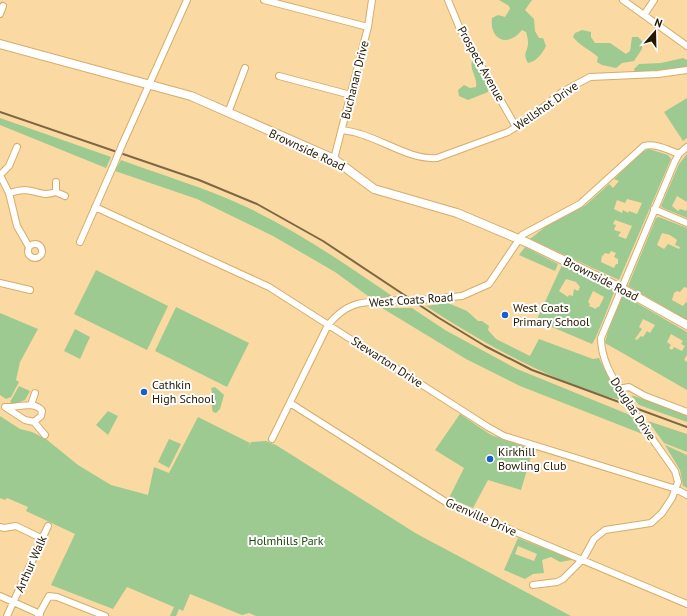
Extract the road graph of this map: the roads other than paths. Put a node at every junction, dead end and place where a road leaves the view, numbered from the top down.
1 (187, 0) edge
2 (264, 0) edge
3 (372, 0) edge
4 (448, 0) edge
5 (622, 0) edge
6 (654, 0) edge
7 (3, 6) dead end
8 (0, 14) edge
9 (644, 15) junction
10 (368, 27) junction
11 (0, 44) edge
12 (687, 46) edge
13 (245, 68) dead end
14 (687, 70) edge
15 (279, 76) dead end
16 (148, 85) junction
17 (352, 95) junction
18 (228, 113) junction
19 (516, 127) junction
20 (342, 130) junction
21 (17, 147) dead end
22 (687, 148) edge
23 (679, 154) junction
24 (334, 159) junction
25 (0, 175) edge
26 (56, 182) dead end
27 (56, 192) junction
28 (9, 193) junction
29 (65, 196) dead end
30 (95, 207) junction
31 (654, 209) junction
32 (687, 224) edge
33 (518, 239) junction
34 (80, 242) dead end
35 (29, 246) dead end
36 (0, 283) edge
37 (621, 288) junction
38 (30, 290) dead end
39 (328, 325) junction
40 (687, 325) edge
41 (619, 390) junction
42 (36, 393) dead end
43 (290, 402) junction
44 (30, 405) junction
45 (3, 406) edge
46 (687, 412) edge
47 (34, 422) junction
48 (45, 435) dead end
49 (272, 439) dead end
50 (676, 489) junction
51 (687, 495) edge
52 (48, 526) dead end
53 (0, 527) edge
54 (42, 539) junction
55 (583, 559) junction
56 (533, 585) dead end
57 (0, 596) edge
58 (14, 603) junction
59 (687, 604) edge
60 (39, 615) edge
61 (7, 616) edge
62 (105, 616) edge

1 - 16 street
2 - 10 street
3 - 10 street, Buchanan Drive
4 - 19 street, Prospect Avenue
5 - 9 street
6 - 9 street
7 - 8 street
9 - 12 street
10 - 17 street, Buchanan Drive
11 - 16 street, Brownside Road
13 - 18 street
14 - 19 street, Wellshot Drive
15 - 17 street
16 - 18 street, Brownside Road
16 - 30 street, bridge
17 - 20 street, Buchanan Drive
18 - 24 street, Brownside Road
19 - 20 street, Wellshot Drive
20 - 24 street, Buchanan Drive
21 - 25 street
22 - 23 street
23 - 31 street, Douglas Drive
23 - 33 street, West Coats Road
24 - 33 street, Brownside Road
25 - 28 street
26 - 27 street
27 - 28 street
27 - 29 street
28 - 35 street
30 - 34 street
30 - 39 street, Stewarton Drive
31 - 32 street
31 - 37 street, Douglas Drive
33 - 37 street, Brownside Road
33 - 39 street, West Coats Road, bridge
36 - 38 street
37 - 40 street, Brownside Road
37 - 41 street, Douglas Drive
39 - 43 street, West Coats Road
39 - 50 street, Stewarton Drive
41 - 46 street
41 - 50 street, Douglas Drive, bridge
42 - 44 street
43 - 49 street, West Coats Road
43 - 55 street, Grenville Drive
44 - 45 street
44 - 47 street
45 - 47 street
47 - 48 street
50 - 51 street, Stewarton Drive
50 - 55 street
52 - 54 street, Arthur Walk
53 - 54 street
54 - 58 street, Arthur Walk
55 - 56 street
55 - 59 street, Grenville Drive
57 - 58 street
58 - 60 street
58 - 61 street, Arthur Walk
60 - 62 street

